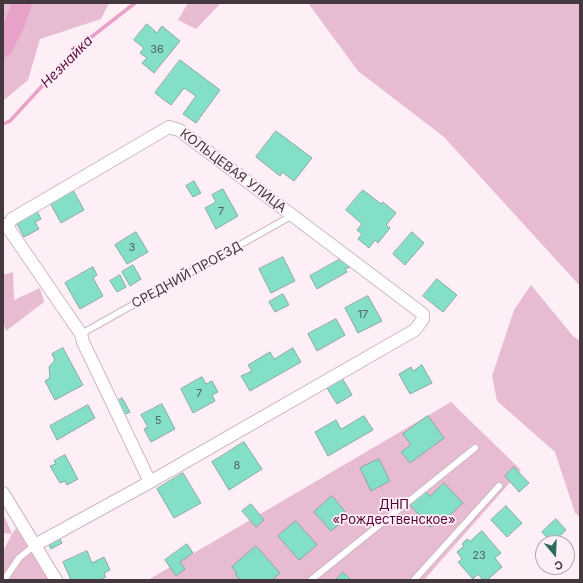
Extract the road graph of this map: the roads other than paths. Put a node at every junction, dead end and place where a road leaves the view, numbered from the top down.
1 (293, 216) junction
2 (81, 334) junction
3 (475, 448) dead end
4 (150, 482) junction
5 (499, 486) dead end
6 (3, 493) edge
7 (35, 546) junction
8 (4, 580) edge
9 (56, 580) edge
10 (311, 580) edge
11 (414, 580) edge

1 - 2 lane, СРЕДНИЙ ПРОЕЗД
1 - 2 street, КОЛЬЦЕВАЯ УЛИЦА
1 - 4 street, КОЛЬЦЕВАЯ УЛИЦА
2 - 4 street, КОЛЬЦЕВАЯ УЛИЦА
3 - 10 lane
4 - 7 street, КОЛЬЦЕВАЯ УЛИЦА
5 - 11 lane
6 - 7 street
7 - 8 lane
7 - 9 street

